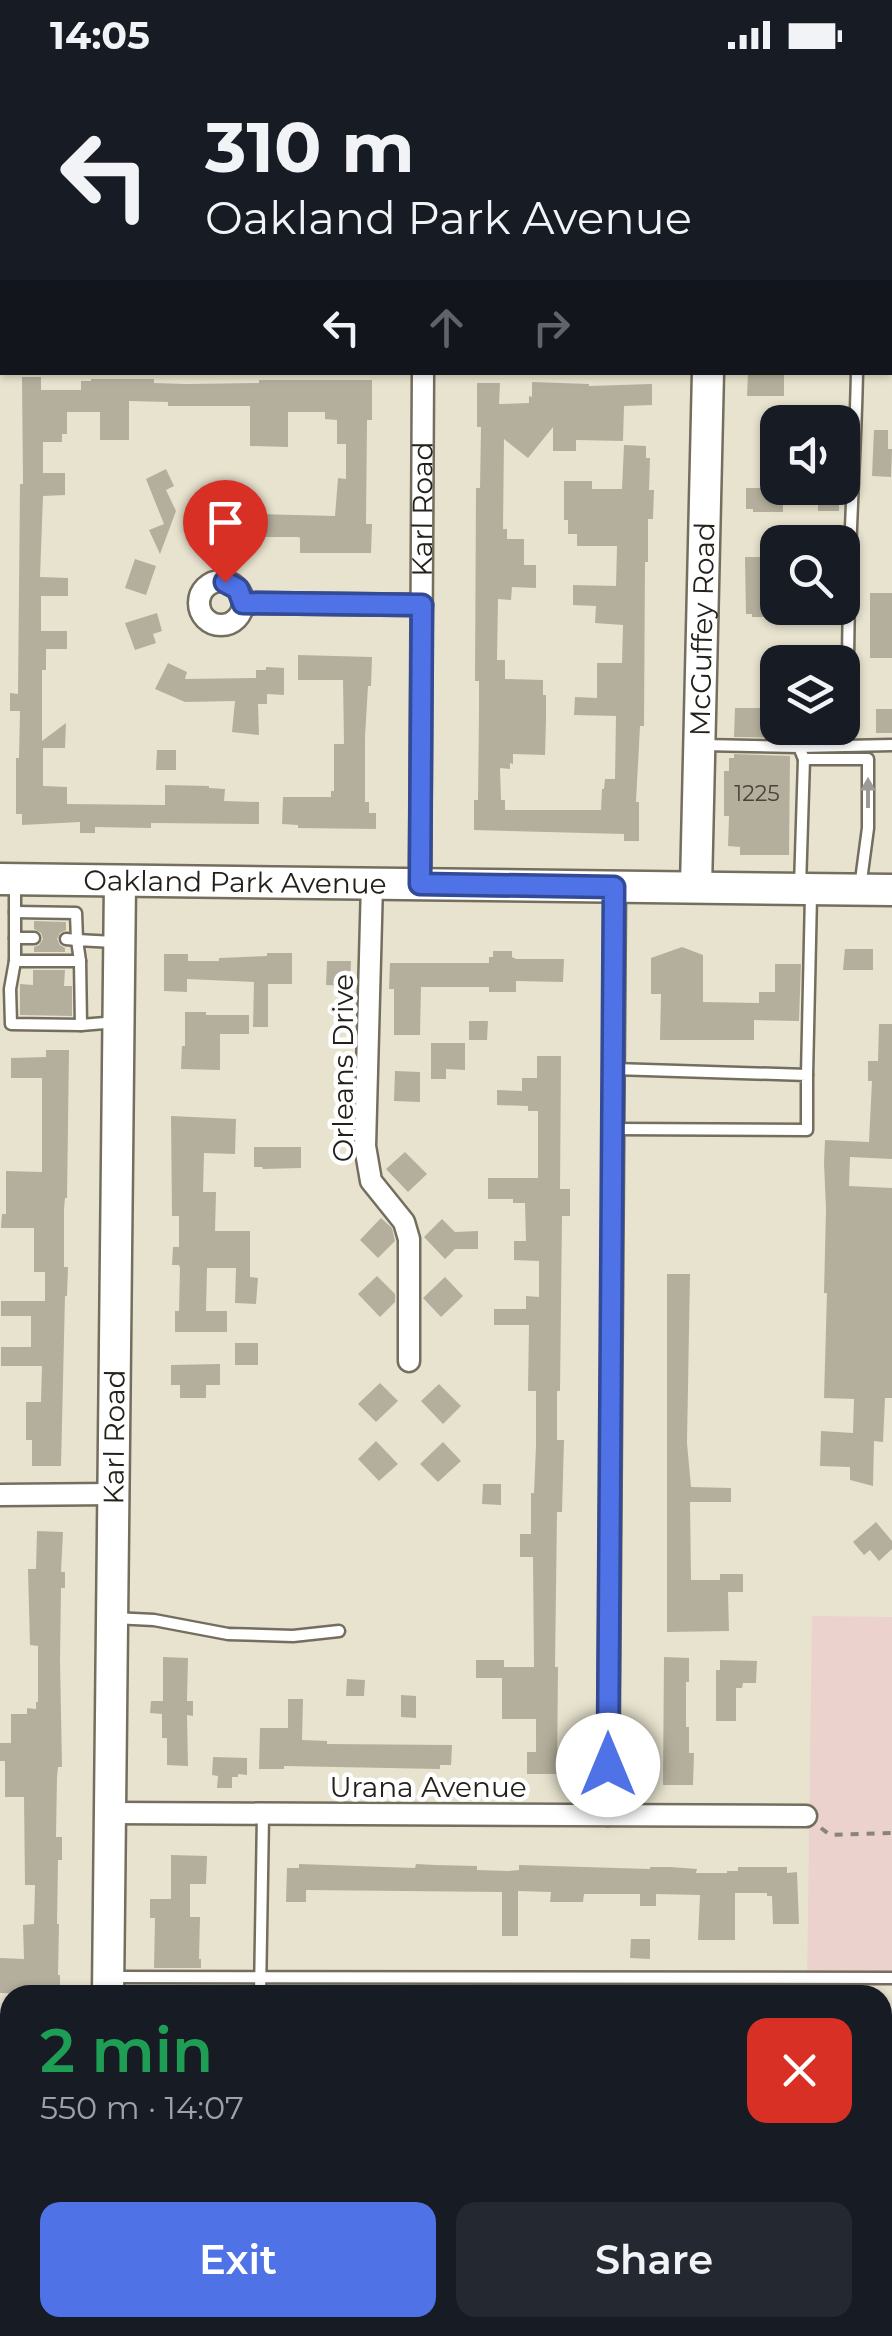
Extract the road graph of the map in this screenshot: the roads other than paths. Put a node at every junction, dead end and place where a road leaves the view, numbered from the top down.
1 (424, 375) edge
2 (708, 375) edge
3 (856, 375) edge
4 (243, 603) dead end
5 (422, 605) junction
6 (700, 745) junction
7 (892, 745) edge
8 (848, 746) junction
9 (800, 747) junction
10 (804, 759) junction
11 (7, 880) edge
12 (120, 882) junction
13 (372, 883) junction
14 (420, 884) junction
15 (614, 887) junction
16 (696, 888) junction
17 (806, 889) junction
18 (860, 890) junction
19 (892, 890) edge
20 (77, 898) junction
21 (15, 912) junction
22 (15, 938) junction
23 (34, 938) dead end
24 (72, 939) junction
25 (119, 942) junction
26 (15, 961) junction
27 (80, 961) junction
28 (118, 1022) junction
29 (82, 1024) junction
30 (613, 1068) junction
31 (806, 1075) junction
32 (613, 1129) junction
33 (409, 1361) dead end
34 (114, 1494) junction
35 (0, 1495) edge
36 (112, 1618) junction
37 (340, 1631) dead end
38 (110, 1813) junction
39 (262, 1814) junction
40 (608, 1814) junction
41 (806, 1816) road end
42 (261, 1978) junction
43 (892, 1978) edge
44 (108, 1985) edge
45 (127, 1985) edge
46 (261, 1985) edge

1 - 5 street, Karl Road
2 - 6 main road, McGuffey Road
3 - 8 lane
4 - 5 street
5 - 14 street, Karl Road
6 - 9 lane
6 - 16 main road, McGuffey Road
7 - 8 lane
8 - 9 lane
9 - 10 lane
10 - 17 lane
18 -> 10 lane
11 - 20 main road, Oakland Park Avenue
11 - 21 lane
12 - 13 main road, Oakland Park Avenue
12 - 20 main road, Oakland Park Avenue
12 - 25 main road, Karl Road
13 - 14 main road, Oakland Park Avenue
13 - 33 street, Orleans Drive
14 - 15 main road, Oakland Park Avenue
15 - 16 main road, Oakland Park Avenue
15 - 30 street
16 - 17 main road, Oakland Park Avenue
17 - 18 main road, Oakland Park Avenue
17 - 31 lane
18 - 19 main road, Oakland Park Avenue
20 - 21 lane
20 - 24 lane
21 - 22 lane
22 - 23 lane
22 - 26 lane
24 - 25 lane
24 - 27 lane
25 - 28 main road, Karl Road
26 - 27 lane
26 - 29 lane
27 - 29 lane
28 - 29 lane
28 - 34 main road, Karl Road
30 - 31 lane
30 - 32 street
31 - 32 lane
32 - 40 street
34 - 35 street
34 - 36 main road, Karl Road
36 - 37 lane
36 - 38 main road, Karl Road
38 - 39 street, Urana Avenue
38 - 44 main road, Karl Road
39 - 40 street, Urana Avenue
39 - 42 lane
40 - 41 street, Urana Avenue
42 - 43 lane
42 - 45 lane
42 - 46 lane

